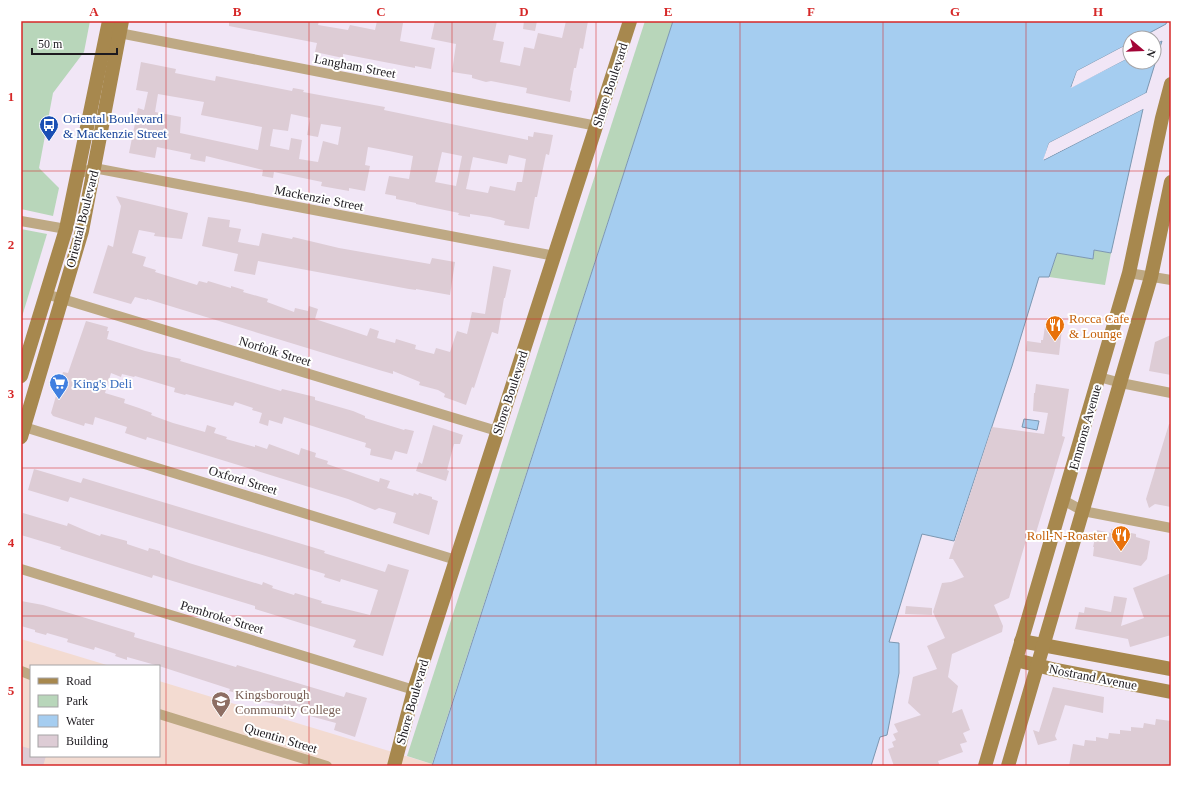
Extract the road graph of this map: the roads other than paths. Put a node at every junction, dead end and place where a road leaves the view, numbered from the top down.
1 (630, 21) edge
2 (115, 27) edge
3 (1171, 84) edge
4 (1166, 119) edge
5 (597, 126) junction
6 (94, 168) junction
7 (78, 174) junction
8 (1171, 182) edge
9 (21, 221) edge
10 (66, 229) junction
11 (555, 256) junction
12 (1129, 273) junction
13 (1151, 277) junction
14 (1171, 280) edge
15 (46, 294) junction
16 (61, 299) junction
17 (21, 376) edge
18 (1099, 377) junction
19 (1121, 383) junction
20 (1171, 393) edge
21 (22, 430) edge
22 (497, 431) junction
23 (1063, 500) junction
24 (1083, 511) junction
25 (1171, 528) edge
26 (456, 560) junction
27 (21, 570) edge
28 (1021, 641) junction
29 (1043, 645) junction
30 (1016, 660) junction
31 (1037, 665) junction
32 (1171, 669) edge
33 (414, 690) junction
34 (1171, 692) edge
35 (160, 714) edge
36 (327, 766) edge
37 (394, 766) edge
38 (984, 766) edge
39 (1008, 766) edge

1 - 5 main road, Shore Boulevard
2 - 5 street, Langham Street
2 - 6 main road, Oriental Boulevard
2 - 7 main road, Oriental Boulevard
3 - 4 main road, Emmons Avenue
4 - 12 main road, Emmons Avenue
5 - 11 main road, Shore Boulevard
6 - 7 street
6 - 11 street, Mackenzie Street
6 - 16 main road, Oriental Boulevard
7 - 10 main road, Oriental Boulevard
8 - 13 main road, Emmons Avenue
9 - 10 street, Oriental Boulevard
10 - 15 main road, Oriental Boulevard
11 - 22 main road, Shore Boulevard
12 - 13 street
12 - 18 main road, Emmons Avenue
13 - 14 street
13 - 19 main road, Emmons Avenue
15 - 16 street, Norfolk Street
15 - 17 main road, Oriental Boulevard
16 - 21 main road, Oriental Boulevard
16 - 22 street, Norfolk Street
18 - 19 street
18 - 23 main road, Emmons Avenue
19 - 20 street
19 - 24 main road, Emmons Avenue
21 - 26 street, Oxford Street
22 - 26 main road, Shore Boulevard
23 - 24 street
23 - 28 main road, Emmons Avenue
24 - 25 street
24 - 29 main road, Emmons Avenue
26 - 33 main road, Shore Boulevard
27 - 33 street, Pembroke Street
28 - 29 main road, Nostrand Avenue
28 - 30 main road, Emmons Avenue
29 - 31 main road, Emmons Avenue
29 - 32 main road, Nostrand Avenue
30 - 31 main road, Nostrand Avenue
30 - 38 main road, Emmons Avenue
31 - 34 main road, Nostrand Avenue
31 - 39 main road, Emmons Avenue
33 - 37 main road, Shore Boulevard
35 - 36 street, Quentin Street

